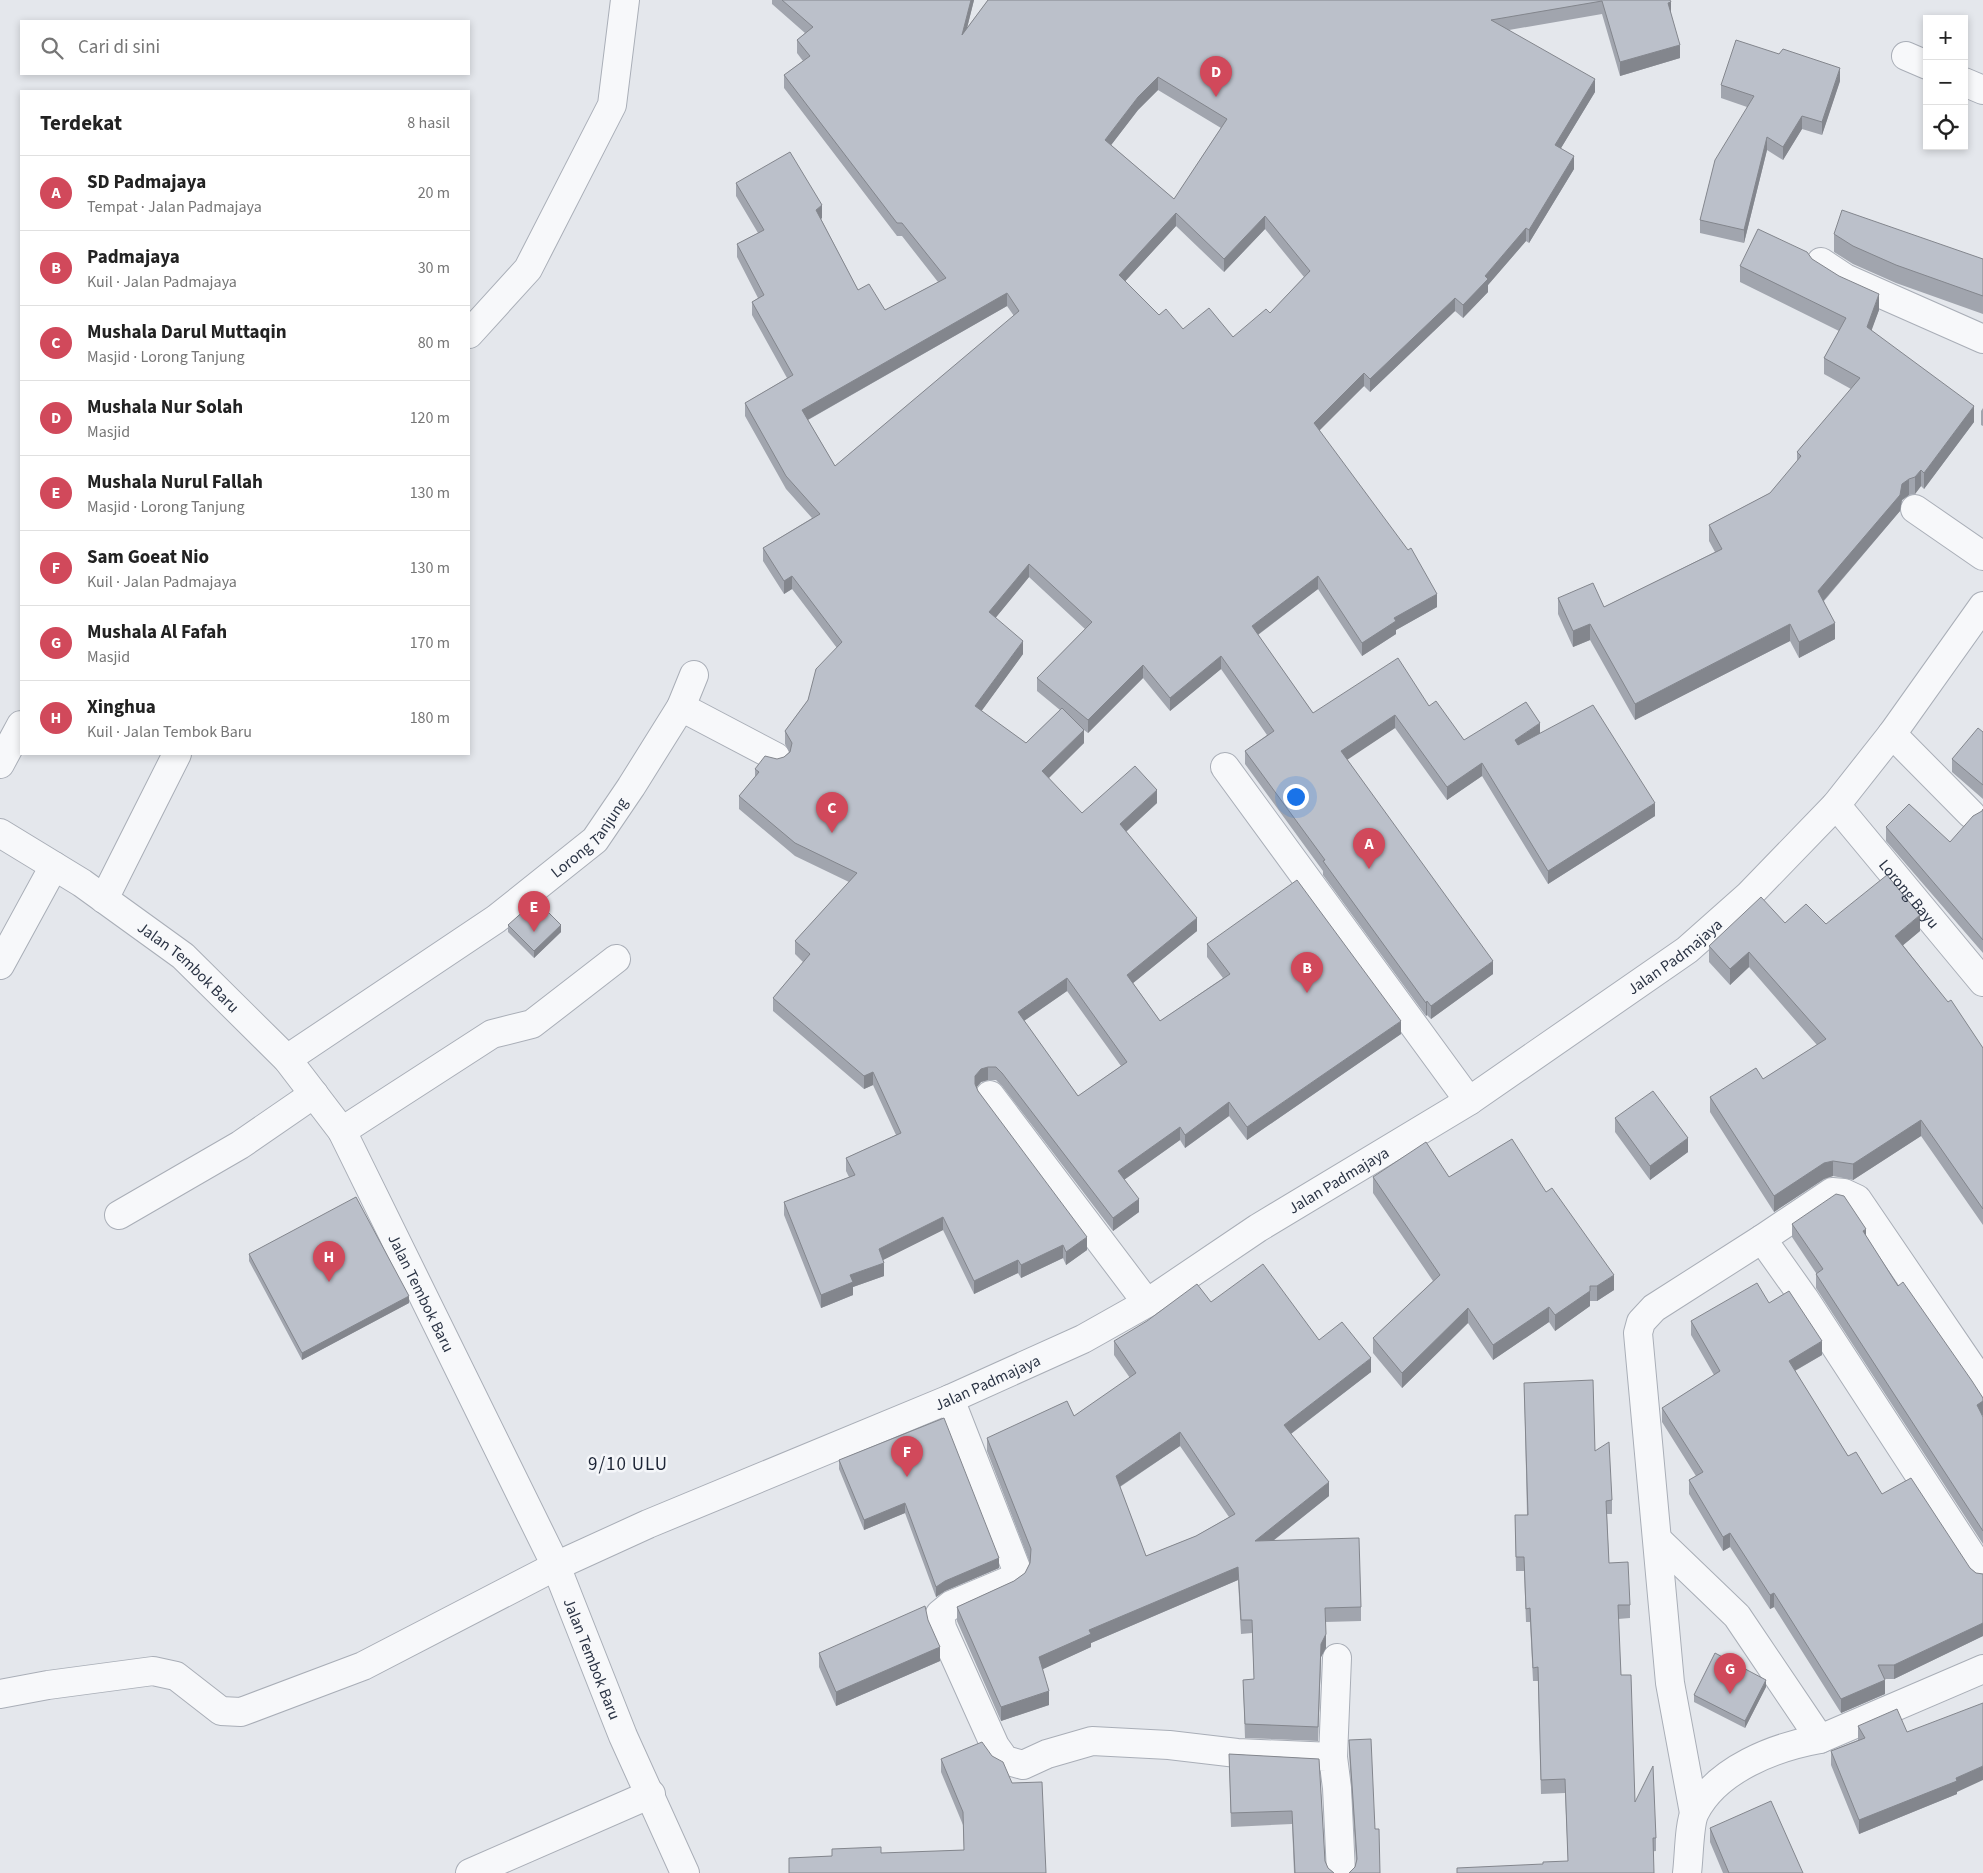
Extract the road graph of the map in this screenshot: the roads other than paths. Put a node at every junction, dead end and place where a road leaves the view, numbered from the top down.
1 (625, 0) edge
2 (1968, 84) edge
3 (1983, 90) edge
4 (1821, 262) edge
5 (470, 333) edge
6 (1983, 339) edge
7 (1915, 509) dead end
8 (1983, 556) edge
9 (1983, 606) edge
10 (694, 675) dead end
11 (681, 707) junction
12 (20, 728) edge
13 (1892, 734) junction
14 (176, 755) edge
15 (776, 757) edge
16 (0, 764) edge
17 (1225, 767) dead end
18 (1836, 805) junction
19 (1971, 814) dead end
20 (0, 833) edge
21 (54, 866) junction
22 (104, 899) junction
23 (616, 959) dead end
24 (0, 965) edge
25 (1983, 982) edge
26 (288, 1059) junction
27 (314, 1094) junction
28 (990, 1095) dead end
29 (1469, 1101) junction
30 (342, 1131) junction
31 (120, 1215) dead end
32 (1762, 1239) junction
33 (1147, 1304) junction
34 (1983, 1384) edge
35 (950, 1399) junction
36 (1659, 1541) junction
37 (556, 1566) junction
38 (1983, 1573) edge
39 (1337, 1658) dead end
40 (1983, 1669) edge
41 (0, 1694) edge
42 (1820, 1739) junction
43 (1333, 1757) junction
44 (651, 1794) junction
45 (1694, 1813) junction
46 (470, 1873) edge
47 (685, 1873) edge
48 (1340, 1873) edge
49 (1687, 1873) edge

1 - 5 street
2 - 3 street
4 - 6 street
7 - 8 street
9 - 13 street, Jalan Padmajaya
10 - 11 street, Lorong Tanjung
11 - 15 street
11 - 26 street, Lorong Tanjung
12 - 16 street
13 - 18 street, Jalan Padmajaya
13 - 19 street
14 - 22 street
17 - 29 street
18 - 25 street, Lorong Bayu
18 - 29 street, Jalan Padmajaya
20 - 21 street, Jalan Tembok Baru
21 - 22 street, Jalan Tembok Baru
21 - 24 street
22 - 26 street, Jalan Tembok Baru
23 - 30 street
26 - 27 street, Jalan Tembok Baru
27 - 30 street, Jalan Tembok Baru
27 - 31 street
28 - 33 street
29 - 33 street, Jalan Padmajaya
30 - 37 street, Jalan Tembok Baru
32 - 34 street
32 - 36 street
32 - 38 street
33 - 35 street, Jalan Padmajaya
35 - 37 street, Jalan Padmajaya
35 - 43 street
36 - 42 street
36 - 45 street
37 - 41 street, Jalan Padmajaya
37 - 44 street, Jalan Tembok Baru
39 - 43 street
40 - 42 street
42 - 45 street
43 - 48 street
44 - 46 street
44 - 47 street, Jalan Tembok Baru
45 - 49 street

